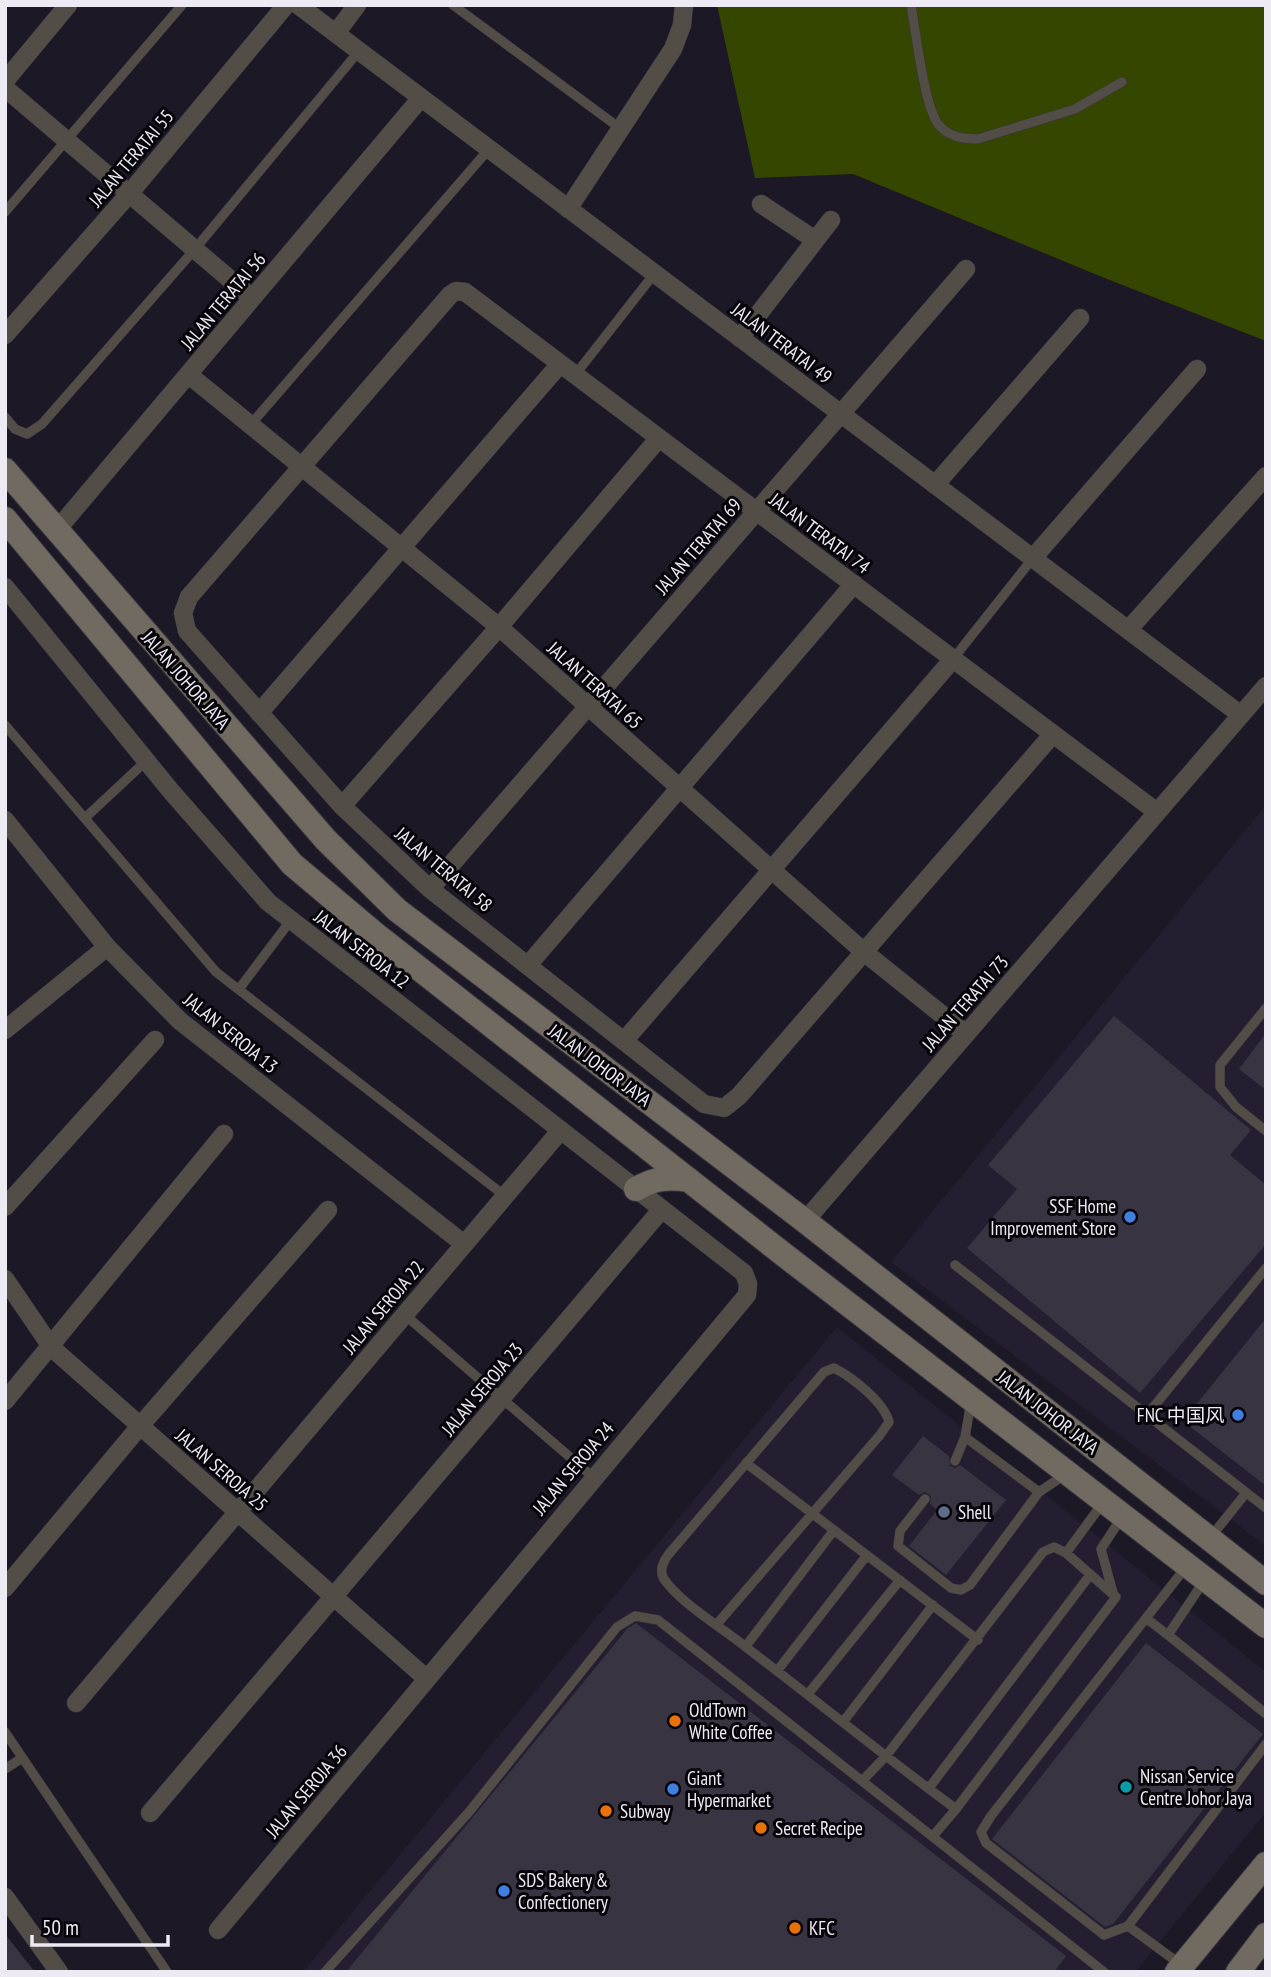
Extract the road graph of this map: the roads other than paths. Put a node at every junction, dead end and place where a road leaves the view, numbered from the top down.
1 (68, 5) edge
2 (182, 5) edge
3 (286, 5) edge
4 (298, 5) edge
5 (357, 5) edge
6 (453, 5) edge
7 (684, 5) edge
8 (911, 5) edge
9 (336, 33) junction
10 (359, 51) junction
11 (5, 81) edge
12 (1122, 82) dead end
13 (5, 88) edge
14 (421, 98) junction
15 (621, 129) junction
16 (67, 141) junction
17 (489, 149) junction
18 (129, 194) junction
19 (761, 204) dead end
20 (568, 209) junction
21 (5, 212) edge
22 (831, 220) dead end
23 (815, 240) junction
24 (195, 249) junction
25 (966, 269) dead end
26 (654, 274) junction
27 (252, 298) junction
28 (1080, 318) dead end
29 (5, 334) edge
30 (740, 338) junction
31 (560, 364) junction
32 (1197, 369) dead end
33 (189, 375) junction
34 (575, 375) junction
35 (841, 414) junction
36 (5, 417) edge
37 (252, 423) junction
38 (659, 438) junction
39 (305, 467) junction
40 (5, 470) edge
41 (1266, 476) edge
42 (935, 485) junction
43 (756, 511) junction
44 (5, 519) edge
45 (56, 531) junction
46 (402, 547) junction
47 (1033, 558) junction
48 (854, 584) junction
49 (5, 587) edge
50 (499, 627) junction
51 (1128, 630) junction
52 (953, 659) junction
53 (1266, 686) edge
54 (588, 706) junction
55 (259, 713) junction
56 (1241, 715) junction
57 (5, 724) edge
58 (1053, 734) junction
59 (146, 761) junction
60 (679, 789) junction
61 (342, 806) junction
62 (1157, 812) junction
63 (85, 818) junction
64 (5, 820) edge
65 (771, 870) junction
66 (430, 889) junction
67 (291, 920) junction
68 (107, 947) junction
69 (864, 952) junction
70 (529, 964) junction
71 (239, 989) junction
72 (1266, 1008) edge
73 (5, 1030) edge
74 (966, 1034) junction
75 (155, 1040) dead end
76 (624, 1041) junction
77 (561, 1130) junction
78 (1266, 1131) edge
79 (224, 1134) dead end
80 (689, 1180) junction
81 (636, 1189) junction
82 (505, 1196) junction
83 (5, 1207) edge
84 (662, 1209) junction
85 (328, 1210) dead end
86 (805, 1221) junction
87 (464, 1244) junction
88 (955, 1265) dead end
89 (1266, 1268) edge
90 (5, 1279) edge
91 (748, 1284) joint
92 (405, 1315) junction
93 (52, 1348) junction
94 (501, 1399) junction
95 (971, 1399) junction
96 (5, 1401) edge
97 (1147, 1415) junction
98 (140, 1426) junction
99 (965, 1437) junction
100 (955, 1461) dead end
101 (746, 1463) junction
102 (1068, 1473) junction
103 (593, 1477) junction
104 (1040, 1492) junction
105 (1246, 1493) junction
106 (925, 1499) dead end
107 (1113, 1508) junction
108 (1266, 1508) edge
109 (238, 1512) junction
110 (812, 1513) junction
111 (834, 1530) junction
112 (1210, 1539) junction
113 (1066, 1553) junction
114 (867, 1555) junction
115 (1196, 1572) junction
116 (1090, 1575) junction
117 (900, 1580) junction
118 (1266, 1583) edge
119 (5, 1588) edge
120 (334, 1597) junction
121 (1115, 1597) junction
122 (933, 1605) junction
123 (1147, 1619) junction
124 (717, 1624) junction
125 (1266, 1626) edge
126 (1168, 1635) junction
127 (978, 1640) junction
128 (746, 1646) junction
129 (778, 1671) junction
130 (427, 1679) junction
131 (808, 1694) junction
132 (76, 1703) dead end
133 (1266, 1714) edge
134 (843, 1722) junction
135 (5, 1732) edge
136 (1266, 1744) edge
137 (886, 1756) junction
138 (22, 1758) junction
139 (5, 1769) edge
140 (863, 1780) junction
141 (929, 1788) junction
142 (956, 1809) junction
143 (150, 1813) dead end
144 (933, 1836) junction
145 (1266, 1864) edge
146 (9, 1908) edge
147 (1128, 1926) junction
148 (218, 1930) dead end
149 (1266, 1935) edge
150 (1180, 1969) edge
151 (59, 1972) edge
152 (167, 1972) edge
153 (326, 1972) edge
154 (1104, 1972) edge
155 (1238, 1972) edge

1 - 11 street
2 - 16 lane
3 - 18 street, JALAN TERATAI 55
4 - 9 street, JALAN TERATAI 49
5 - 9 street
6 - 15 lane
7 - 15 street
8 - 12 lane
9 - 10 street, JALAN TERATAI 49
10 - 14 street, JALAN TERATAI 49
10 - 24 lane
13 - 16 street
14 - 17 street, JALAN TERATAI 49
14 - 27 street, JALAN TERATAI 56
15 - 20 street
16 - 18 street
16 - 21 lane
17 - 20 street, JALAN TERATAI 49
17 - 37 lane
18 - 24 street
18 - 29 street, JALAN TERATAI 55
19 - 23 street
20 - 26 street, JALAN TERATAI 49
22 - 23 street
23 - 30 street
24 - 27 street
24 - 36 lane
25 - 35 street, JALAN TERATAI 69
26 - 30 street, JALAN TERATAI 49
26 - 34 lane
27 - 33 street, JALAN TERATAI 56
28 - 42 street
30 - 35 street, JALAN TERATAI 49
31 - 34 street, JALAN TERATAI 74
31 - 39 street, JALAN TERATAI 74
31 - 46 street
32 - 47 street
33 - 37 street, JALAN TERATAI 65
33 - 45 street, JALAN TERATAI 56
34 - 38 street, JALAN TERATAI 74
35 - 42 street, JALAN TERATAI 49
35 - 43 street, JALAN TERATAI 69
37 - 39 street, JALAN TERATAI 65
38 - 43 street, JALAN TERATAI 74
38 - 50 street
39 - 46 street, JALAN TERATAI 65
39 - 55 street, JALAN TERATAI 58
40 - 45 main road, JALAN JOHOR JAYA
41 - 51 street
42 - 47 street, JALAN TERATAI 49
43 - 48 street, JALAN TERATAI 74
43 - 54 street, JALAN TERATAI 69
44 - 80 main road, JALAN JOHOR JAYA
45 - 86 main road, JALAN JOHOR JAYA
46 - 50 street, JALAN TERATAI 65
46 - 55 street
47 - 51 street, JALAN TERATAI 49
47 - 52 lane
48 - 52 street, JALAN TERATAI 74
48 - 60 street
49 - 59 street, JALAN SEROJA 12
50 - 54 street, JALAN TERATAI 65
50 - 61 street
51 - 56 street, JALAN TERATAI 49
52 - 58 street, JALAN TERATAI 74
52 - 65 street
53 - 56 street, JALAN TERATAI 73
54 - 60 street, JALAN TERATAI 65
54 - 66 street, JALAN TERATAI 69
55 - 61 street, JALAN TERATAI 58
56 - 62 street, JALAN TERATAI 73
57 - 63 lane
58 - 62 street, JALAN TERATAI 74
58 - 69 street
59 - 63 lane
59 - 67 street, JALAN SEROJA 12
60 - 65 street, JALAN TERATAI 65
60 - 70 street
61 - 66 street, JALAN TERATAI 58
62 - 74 street, JALAN TERATAI 73
63 - 71 lane
64 - 68 street, JALAN SEROJA 13
65 - 69 street, JALAN TERATAI 65
65 - 76 street
66 - 70 street, JALAN TERATAI 58
67 - 71 lane
67 - 77 street, JALAN SEROJA 12
68 - 73 street
68 - 87 street, JALAN SEROJA 13
69 - 74 street, JALAN TERATAI 65
69 - 76 street, JALAN TERATAI 58
70 - 76 street, JALAN TERATAI 58
71 - 82 lane
72 - 78 lane
74 - 86 street, JALAN TERATAI 73
75 - 83 street
77 - 81 street, JALAN SEROJA 12
77 - 82 street, JALAN SEROJA 22
79 - 93 street
80 - 81 main road
80 - 95 main road, JALAN JOHOR JAYA
81 - 84 street, JALAN SEROJA 12
82 - 87 street, JALAN SEROJA 22
84 - 91 street, JALAN SEROJA 12
84 - 94 street, JALAN SEROJA 23
85 - 98 street
86 - 112 main road, JALAN JOHOR JAYA
87 - 92 street, JALAN SEROJA 22
88 - 97 lane
89 - 97 lane
90 - 93 street, JALAN SEROJA 25
91 - 103 street, JALAN SEROJA 24
92 - 94 lane
92 - 109 street, JALAN SEROJA 22
93 - 96 street
93 - 98 street, JALAN SEROJA 25
94 - 103 lane
94 - 120 street, JALAN SEROJA 23
95 - 99 lane
95 - 102 main road, JALAN JOHOR JAYA
97 - 105 lane
98 - 109 street, JALAN SEROJA 25
98 - 119 street
99 - 100 lane
99 - 104 lane
101 - 110 lane
101 - 110 lane
101 - 124 lane
102 - 104 lane
102 - 107 main road, JALAN JOHOR JAYA
103 - 130 street, JALAN SEROJA 24
104 - 106 lane
105 - 108 lane
105 - 112 lane
107 - 113 lane
107 - 115 main road, JALAN JOHOR JAYA
107 - 121 lane
109 - 120 street, JALAN SEROJA 25
109 - 132 street, JALAN SEROJA 22
110 - 111 lane
110 - 124 lane
111 - 114 lane
111 - 128 lane
112 - 118 main road, JALAN JOHOR JAYA
113 - 116 lane
113 - 127 lane
114 - 117 lane
114 - 129 lane
115 - 123 lane
115 - 125 main road, JALAN JOHOR JAYA
115 - 126 lane
116 - 121 lane
116 - 141 lane
117 - 122 lane
117 - 131 lane
120 - 130 street, JALAN SEROJA 25
120 - 143 street, JALAN SEROJA 23
121 - 142 lane
122 - 127 lane
122 - 134 lane
123 - 126 lane
123 - 147 lane
124 - 128 lane
126 - 133 lane
127 - 137 lane
128 - 129 lane
129 - 131 lane
130 - 148 street, JALAN SEROJA 36
131 - 134 lane
134 - 137 lane
135 - 138 lane
136 - 147 lane
137 - 140 lane
137 - 141 lane
138 - 139 lane
138 - 152 lane
140 - 144 lane
140 - 153 lane
141 - 142 lane
142 - 144 lane
144 - 154 lane
145 - 150 main road
146 - 151 street
147 - 150 lane
149 - 155 main road

